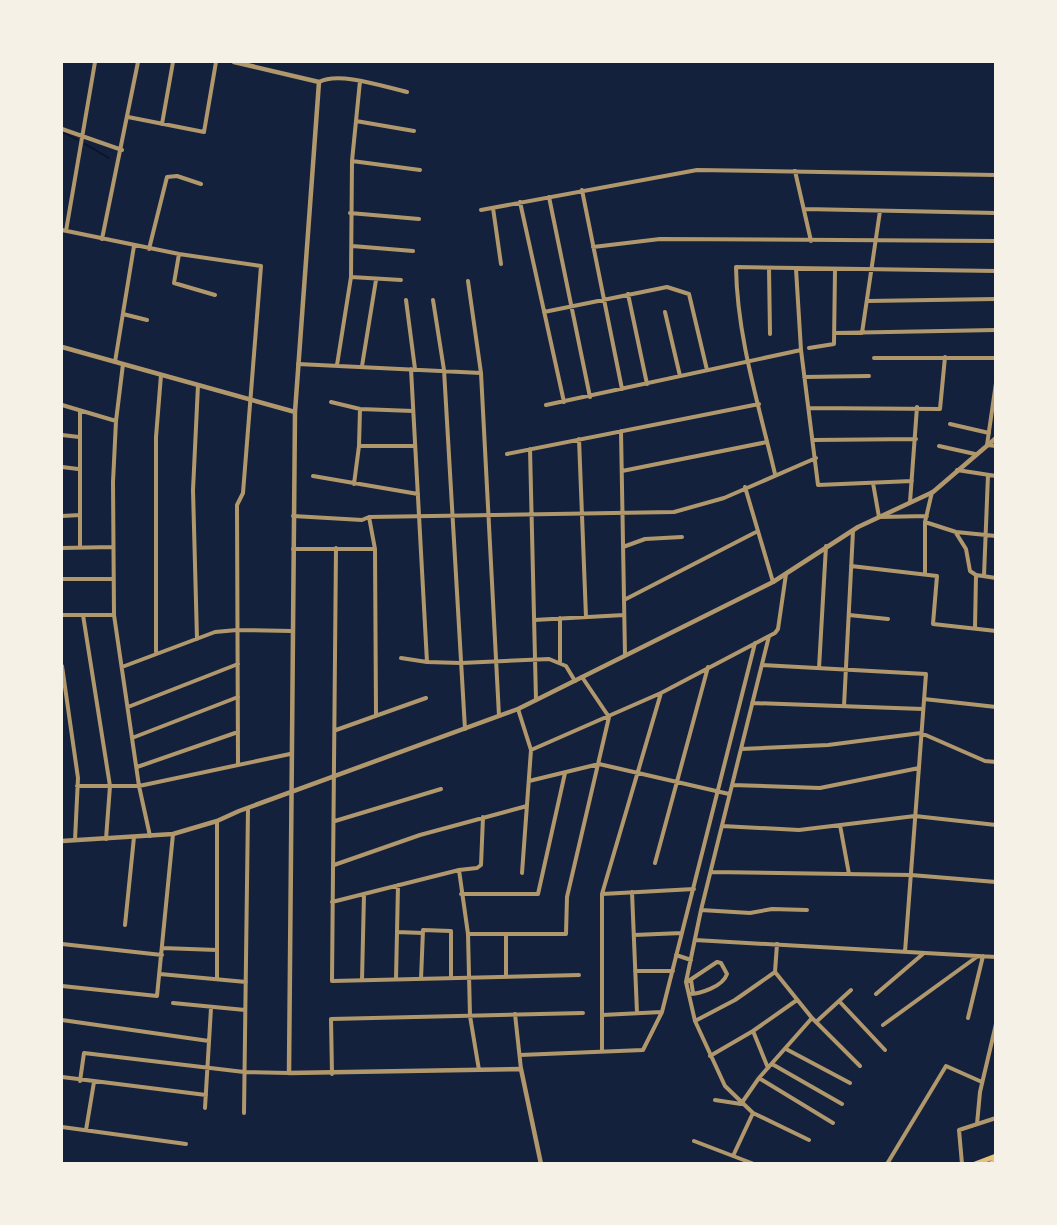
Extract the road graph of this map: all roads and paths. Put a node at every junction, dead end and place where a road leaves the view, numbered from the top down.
1 (94, 62) edge
2 (138, 62) edge
3 (173, 62) edge
4 (216, 62) edge
5 (234, 62) edge
6 (360, 81) junction
7 (319, 82) junction
8 (407, 92) dead end
9 (128, 117) junction
10 (356, 121) junction
11 (162, 124) junction
12 (62, 129) edge
13 (414, 131) dead end
14 (82, 138) junction
15 (122, 150) junction
16 (352, 161) junction
17 (420, 170) dead end
18 (795, 171) junction
19 (996, 175) edge
20 (201, 184) dead end
21 (582, 190) junction
22 (549, 197) junction
23 (520, 202) junction
24 (493, 208) junction
25 (805, 208) junction
26 (480, 210) dead end
27 (880, 211) junction
28 (350, 213) junction
29 (996, 213) edge
30 (419, 219) dead end
31 (64, 231) edge
32 (102, 239) junction
33 (811, 241) junction
34 (996, 241) edge
35 (876, 242) junction
36 (134, 246) junction
37 (352, 246) junction
38 (593, 247) junction
39 (150, 249) junction
40 (413, 251) dead end
41 (179, 254) junction
42 (501, 264) dead end
43 (769, 268) junction
44 (796, 269) junction
45 (835, 270) junction
46 (871, 271) junction
47 (996, 271) edge
48 (351, 277) junction
49 (376, 280) junction
50 (401, 280) dead end
51 (468, 281) dead end
52 (628, 294) junction
53 (215, 295) dead end
54 (996, 299) edge
55 (406, 300) dead end
56 (433, 300) dead end
57 (604, 300) junction
58 (867, 301) junction
59 (572, 307) junction
60 (544, 312) junction
61 (665, 312) dead end
62 (123, 314) junction
63 (147, 320) dead end
64 (996, 330) edge
65 (835, 333) junction
66 (862, 333) junction
67 (770, 334) dead end
68 (62, 347) edge
69 (808, 348) dead end
70 (801, 350) junction
71 (945, 357) junction
72 (874, 358) dead end
73 (996, 358) edge
74 (748, 361) junction
75 (115, 362) junction
76 (298, 363) junction
77 (123, 364) junction
78 (337, 365) junction
79 (362, 366) junction
80 (413, 369) junction
81 (444, 370) junction
82 (707, 370) junction
83 (481, 373) junction
84 (161, 375) junction
85 (680, 376) junction
86 (869, 376) dead end
87 (804, 377) junction
88 (996, 383) edge
89 (647, 384) junction
90 (198, 385) junction
91 (622, 389) junction
92 (590, 396) junction
93 (250, 400) junction
94 (331, 402) dead end
95 (564, 402) junction
96 (759, 404) junction
97 (62, 405) edge
98 (546, 405) dead end
99 (917, 407) junction
100 (809, 408) junction
101 (360, 409) junction
102 (80, 411) junction
103 (414, 411) junction
104 (295, 412) junction
105 (116, 421) junction
106 (950, 424) dead end
107 (621, 431) junction
108 (989, 434) junction
109 (62, 435) edge
110 (79, 437) junction
111 (996, 438) edge
112 (579, 439) junction
113 (814, 440) junction
114 (916, 440) junction
115 (767, 442) junction
116 (987, 445) junction
117 (359, 446) junction
118 (415, 446) junction
119 (939, 446) dead end
120 (996, 446) edge
121 (530, 449) junction
122 (507, 454) dead end
123 (975, 454) junction
124 (816, 458) junction
125 (62, 467) edge
126 (78, 469) junction
127 (956, 470) junction
128 (622, 471) junction
129 (775, 475) junction
130 (988, 475) junction
131 (313, 476) dead end
132 (996, 476) edge
133 (912, 481) junction
134 (354, 483) junction
135 (873, 483) junction
136 (745, 487) junction
137 (933, 492) junction
138 (418, 494) junction
139 (910, 502) junction
140 (582, 511) junction
141 (623, 511) junction
142 (532, 513) junction
143 (80, 515) junction
144 (487, 515) junction
145 (62, 516) edge
146 (293, 516) junction
147 (452, 516) junction
148 (927, 516) junction
149 (369, 517) junction
150 (879, 517) junction
151 (419, 518) junction
152 (925, 522) junction
153 (758, 531) junction
154 (853, 531) junction
155 (956, 532) junction
156 (986, 535) junction
157 (996, 536) edge
158 (682, 537) dead end
159 (826, 546) junction
160 (114, 547) junction
161 (623, 547) junction
162 (62, 548) edge
163 (80, 548) junction
164 (336, 548) junction
165 (292, 549) junction
166 (375, 549) junction
167 (851, 566) junction
168 (786, 573) junction
169 (925, 574) junction
170 (976, 575) junction
171 (984, 576) junction
172 (996, 578) edge
173 (62, 579) edge
174 (113, 579) junction
175 (773, 582) junction
176 (624, 600) junction
177 (62, 615) edge
178 (83, 615) junction
179 (114, 615) junction
180 (624, 615) junction
181 (849, 615) junction
182 (586, 617) junction
183 (560, 618) junction
184 (888, 619) dead end
185 (534, 620) junction
186 (975, 628) junction
187 (237, 630) junction
188 (291, 631) junction
189 (996, 631) edge
190 (769, 636) junction
191 (197, 639) junction
192 (755, 643) junction
193 (156, 652) junction
194 (625, 656) junction
195 (401, 658) dead end
196 (535, 660) junction
197 (496, 661) junction
198 (427, 662) junction
199 (560, 662) junction
200 (461, 663) junction
201 (238, 664) junction
202 (762, 664) junction
203 (62, 666) edge
204 (122, 667) junction
205 (708, 667) junction
206 (819, 668) junction
207 (846, 669) junction
208 (582, 677) junction
209 (575, 681) junction
210 (661, 693) junction
211 (238, 697) junction
212 (426, 698) dead end
213 (924, 699) junction
214 (536, 700) junction
215 (752, 703) junction
216 (844, 706) junction
217 (996, 706) edge
218 (128, 707) junction
219 (923, 708) junction
220 (519, 709) junction
221 (376, 714) junction
222 (499, 716) junction
223 (609, 717) junction
224 (465, 729) junction
225 (336, 730) junction
226 (238, 732) junction
227 (921, 733) junction
228 (132, 738) junction
229 (741, 749) junction
230 (531, 750) junction
231 (290, 754) junction
232 (996, 762) edge
233 (238, 764) junction
234 (599, 764) junction
235 (137, 767) junction
236 (919, 768) junction
237 (565, 773) junction
238 (639, 773) junction
239 (336, 777) junction
240 (529, 781) junction
241 (677, 782) junction
242 (732, 785) junction
243 (77, 786) junction
244 (110, 786) junction
245 (139, 786) junction
246 (441, 789) dead end
247 (718, 792) junction
248 (290, 794) junction
249 (729, 794) junction
250 (527, 806) junction
251 (248, 808) junction
252 (915, 816) junction
253 (483, 817) junction
254 (217, 821) junction
255 (335, 821) junction
256 (840, 825) junction
257 (996, 825) edge
258 (722, 826) junction
259 (173, 834) junction
260 (150, 836) junction
261 (134, 837) junction
262 (75, 840) junction
263 (106, 840) junction
264 (62, 841) edge
265 (655, 863) dead end
266 (334, 865) junction
267 (459, 870) junction
268 (711, 872) junction
269 (522, 873) dead end
270 (849, 874) junction
271 (911, 875) junction
272 (996, 882) edge
273 (398, 885) junction
274 (694, 889) junction
275 (632, 892) junction
276 (364, 894) junction
277 (461, 894) junction
278 (602, 894) junction
279 (332, 902) junction
280 (701, 910) junction
281 (807, 910) dead end
282 (125, 926) dead end
283 (397, 932) junction
284 (423, 933) junction
285 (682, 933) junction
286 (468, 934) junction
287 (506, 934) junction
288 (634, 934) junction
289 (695, 940) junction
290 (62, 944) edge
291 (777, 944) junction
292 (162, 948) junction
293 (217, 950) junction
294 (905, 952) junction
295 (924, 953) junction
296 (162, 955) junction
297 (676, 955) junction
298 (981, 956) junction
299 (996, 957) edge
300 (691, 960) junction
301 (635, 971) junction
302 (673, 971) junction
303 (775, 972) junction
304 (160, 974) junction
305 (579, 975) dead end
306 (506, 977) junction
307 (451, 978) junction
308 (469, 978) junction
309 (217, 979) junction
310 (396, 979) junction
311 (421, 979) junction
312 (362, 980) junction
313 (689, 981) junction
314 (246, 982) junction
315 (62, 986) edge
316 (851, 990) dead end
317 (691, 993) junction
318 (876, 994) dead end
319 (797, 1000) junction
320 (839, 1001) junction
321 (173, 1003) dead end
322 (211, 1008) junction
323 (245, 1010) junction
324 (662, 1012) junction
325 (583, 1013) dead end
326 (637, 1013) junction
327 (515, 1014) junction
328 (602, 1015) junction
329 (470, 1016) junction
330 (812, 1018) junction
331 (968, 1018) dead end
332 (62, 1020) edge
333 (695, 1021) junction
334 (816, 1022) junction
335 (996, 1024) edge
336 (883, 1025) dead end
337 (753, 1031) junction
338 (209, 1041) junction
339 (786, 1049) junction
340 (885, 1050) dead end
341 (602, 1051) junction
342 (520, 1055) junction
343 (710, 1056) junction
344 (772, 1064) junction
345 (860, 1066) dead end
346 (208, 1067) junction
347 (768, 1068) junction
348 (521, 1069) junction
349 (479, 1071) junction
350 (244, 1072) junction
351 (289, 1073) junction
352 (332, 1074) junction
353 (62, 1077) edge
354 (759, 1078) junction
355 (80, 1081) junction
356 (94, 1082) junction
357 (982, 1082) junction
358 (850, 1083) dead end
359 (206, 1095) junction
360 (715, 1100) dead end
361 (741, 1104) junction
362 (842, 1104) dead end
363 (205, 1108) dead end
364 (244, 1113) dead end
365 (753, 1113) junction
366 (996, 1118) edge
367 (833, 1123) dead end
368 (977, 1124) junction
369 (62, 1127) edge
370 (86, 1130) junction
371 (809, 1140) dead end
372 (694, 1141) dead end
373 (186, 1144) dead end
374 (732, 1156) junction
375 (996, 1156) edge
376 (996, 1161) edge
377 (541, 1164) edge
378 (754, 1164) edge
379 (887, 1164) edge
380 (962, 1164) edge
381 (975, 1164) edge
382 (990, 1164) edge

1 - 14 street
2 - 9 street
3 - 11 street
4 - 11 street
5 - 7 street
6 - 7 street
6 - 8 street
6 - 10 street
7 - 76 street
9 - 11 street
9 - 15 street
10 - 13 street
10 - 16 street
12 - 14 street
14 - 15 street
14 - 31 street
15 - 32 street
16 - 17 street
16 - 28 street
18 - 19 street
18 - 21 street
18 - 25 street
20 - 39 street
21 - 22 street
21 - 38 street
22 - 23 street
22 - 59 street
23 - 24 street
23 - 60 street
24 - 26 street
24 - 42 street
25 - 27 street
25 - 33 street
27 - 29 street
27 - 35 street
28 - 30 street
28 - 37 street
31 - 32 street
32 - 36 street
33 - 35 street
33 - 38 street
34 - 35 street
35 - 46 street
36 - 39 street
36 - 62 street
37 - 40 street
37 - 48 street
38 - 57 street
39 - 41 street
41 - 53 street
41 - 93 street
43 - 44 street
43 - 67 street
43 - 74 street
44 - 45 street
44 - 70 street
45 - 46 street
45 - 65 street
46 - 47 street
46 - 58 street
48 - 49 street
48 - 78 street
49 - 50 street
49 - 79 street
51 - 83 street
52 - 57 street
52 - 82 street
52 - 89 street
54 - 58 street
55 - 80 street
56 - 81 street
57 - 59 street
57 - 91 street
58 - 66 street
59 - 60 street
59 - 92 street
60 - 95 street
61 - 85 street
62 - 63 street
62 - 75 street
64 - 66 street
65 - 66 street
65 - 69 street
68 - 75 street
70 - 74 street
70 - 87 street
71 - 72 street
71 - 73 street
71 - 99 street
74 - 82 street
74 - 96 street
75 - 77 street
76 - 78 street
76 - 104 street
77 - 84 street
77 - 105 street
78 - 79 street
79 - 80 street
80 - 81 street
80 - 103 street
81 - 83 street
81 - 147 street
82 - 85 street
83 - 144 street
84 - 90 street
84 - 193 street
85 - 89 street
86 - 87 street
87 - 100 street
88 - 108 street
89 - 91 street
90 - 93 street
90 - 191 street
91 - 92 street
92 - 95 street
93 - 104 street
93 - 187 street
94 - 101 street
95 - 98 street
96 - 107 street
96 - 115 street
97 - 102 street
99 - 100 street
99 - 114 street
100 - 113 street
101 - 103 street
101 - 117 street
102 - 105 street
102 - 110 street
103 - 118 street
104 - 146 street
105 - 160 street
106 - 108 street
107 - 112 street
107 - 128 street
108 - 116 street
109 - 110 street
110 - 126 street
111 - 116 street
112 - 121 street
112 - 140 street
113 - 114 street
113 - 124 street
114 - 133 street
115 - 128 street
115 - 129 street
116 - 120 street
116 - 123 street
117 - 118 street
117 - 134 street
118 - 138 street
119 - 123 street
121 - 122 street
121 - 142 street
123 - 127 street
124 - 129 street
124 - 135 street
125 - 126 street
126 - 143 street
127 - 130 street
127 - 137 street
128 - 141 street
129 - 136 street
130 - 132 street
130 - 156 street
131 - 134 street
133 - 135 street
133 - 139 street
134 - 138 street
135 - 150 street
136 - 141 street
136 - 153 street
137 - 139 street
137 - 148 street
138 - 151 street
139 - 150 street
140 - 141 street
140 - 142 street
140 - 182 street
141 - 161 street
142 - 144 street
142 - 185 street
143 - 145 street
143 - 163 street
144 - 147 street
144 - 197 street
146 - 149 street
146 - 165 street
147 - 151 street
147 - 200 street
148 - 150 street
148 - 152 street
149 - 151 street
149 - 166 street
150 - 154 street
151 - 198 street
152 - 155 street
152 - 169 street
153 - 175 street
153 - 176 street
154 - 159 street
154 - 167 street
155 - 156 street
155 - 170 street
156 - 157 street
156 - 171 street
158 - 161 street
159 - 168 street
159 - 206 street
160 - 163 street
160 - 174 street
161 - 176 street
162 - 163 street
164 - 165 street
164 - 166 street
164 - 225 street
165 - 188 street
166 - 221 street
167 - 169 street
167 - 181 street
168 - 175 street
168 - 190 street
169 - 186 street
170 - 171 street
170 - 186 street
171 - 172 street
173 - 174 street
174 - 179 street
175 - 194 street
176 - 180 street
177 - 178 street
178 - 179 street
178 - 244 street
179 - 204 street
180 - 182 street
180 - 194 street
181 - 184 street
181 - 207 street
182 - 183 street
183 - 185 street
183 - 199 street
185 - 196 street
186 - 189 street
187 - 188 street
187 - 191 street
187 - 201 street
188 - 231 street
190 - 192 street
190 - 202 street
191 - 193 street
192 - 205 street
192 - 247 street
193 - 204 street
194 - 208 street
195 - 198 street
196 - 197 street
196 - 199 street
196 - 214 street
197 - 200 street
197 - 222 street
198 - 200 street
199 - 209 street
200 - 224 street
201 - 211 street
201 - 218 street
202 - 206 street
202 - 215 street
203 - 243 street
204 - 218 street
205 - 210 street
205 - 241 street
206 - 207 street
207 - 213 street
207 - 216 street
208 - 209 street
208 - 223 street
209 - 214 street
210 - 223 street
210 - 238 street
211 - 226 street
211 - 228 street
212 - 221 street
213 - 217 street
213 - 219 street
214 - 220 street
215 - 216 street
215 - 229 street
216 - 219 street
218 - 228 street
219 - 227 street
220 - 222 street
220 - 230 street
221 - 225 street
222 - 224 street
223 - 230 street
223 - 234 street
224 - 239 street
225 - 239 street
226 - 233 street
226 - 235 street
227 - 229 street
227 - 232 street
227 - 236 street
228 - 235 street
229 - 242 street
230 - 240 street
231 - 233 street
231 - 248 street
233 - 245 street
234 - 237 street
234 - 238 street
234 - 287 street
235 - 245 street
236 - 242 street
236 - 252 street
237 - 240 street
237 - 277 street
238 - 241 street
238 - 278 street
239 - 248 street
239 - 255 street
240 - 250 street
241 - 247 street
241 - 265 street
242 - 249 street
243 - 244 street
243 - 262 street
244 - 245 street
244 - 263 street
245 - 260 street
246 - 255 street
247 - 249 street
247 - 274 street
248 - 251 street
248 - 351 street
249 - 258 street
250 - 253 street
250 - 269 street
251 - 254 street
251 - 314 street
252 - 256 street
252 - 257 street
252 - 271 street
253 - 266 street
253 - 267 street
254 - 259 street
254 - 293 street
255 - 266 street
256 - 258 street
256 - 270 street
258 - 268 street
259 - 260 street
259 - 292 street
260 - 261 street
261 - 263 street
261 - 282 street
262 - 263 street
262 - 264 street
266 - 279 street
267 - 273 street
267 - 277 street
268 - 270 street
268 - 280 street
270 - 271 street
271 - 272 street
271 - 294 street
273 - 276 street
273 - 283 street
274 - 275 street
274 - 285 street
275 - 278 street
275 - 288 street
276 - 279 street
276 - 312 street
277 - 286 street
278 - 328 street
279 - 312 street
280 - 281 street
280 - 289 street
283 - 284 street
283 - 310 street
284 - 307 street
284 - 311 street
285 - 288 street
285 - 297 street
286 - 287 street
286 - 308 street
287 - 306 street
288 - 301 street
289 - 291 street
289 - 300 street
290 - 296 street
291 - 294 street
291 - 303 street
292 - 293 street
292 - 296 street
293 - 309 street
294 - 295 street
295 - 298 street
295 - 318 street
296 - 304 street
297 - 300 street
297 - 302 street
298 - 299 street
298 - 331 street
298 - 336 street
300 - 313 street
301 - 302 street
301 - 326 street
302 - 324 street
303 - 319 street
303 - 333 street
304 - 309 street
304 - 315 street
305 - 306 street
306 - 308 street
307 - 308 street
307 - 311 street
308 - 329 street
309 - 314 street
310 - 311 street
310 - 312 street
313 - 317 street
313 - 317 street
314 - 323 street
316 - 320 street
317 - 333 street
319 - 330 street
319 - 337 street
320 - 334 street
320 - 340 street
321 - 322 street
322 - 323 street
322 - 338 street
323 - 350 street
324 - 326 street
324 - 341 street
325 - 327 street
326 - 328 street
327 - 329 street
327 - 342 street
328 - 341 street
329 - 349 street
329 - 352 street
330 - 334 street
330 - 339 street
332 - 338 street
333 - 343 street
334 - 345 street
335 - 357 street
337 - 343 street
337 - 347 street
338 - 346 street
339 - 344 street
339 - 358 street
341 - 342 street
342 - 348 street
343 - 361 street
344 - 347 street
344 - 362 street
346 - 350 street
346 - 355 street
346 - 359 street
347 - 354 street
348 - 349 street
348 - 377 street
349 - 352 street
350 - 351 street
350 - 364 street
351 - 352 street
353 - 355 street
354 - 361 street
354 - 367 street
355 - 356 street
356 - 359 street
356 - 370 street
357 - 368 street
357 - 379 street
359 - 363 street
360 - 361 street
361 - 365 street
365 - 371 street
365 - 374 street
366 - 368 street
368 - 380 street
369 - 370 street
370 - 373 street
372 - 374 street
374 - 378 street
375 - 381 main road
376 - 382 main road

